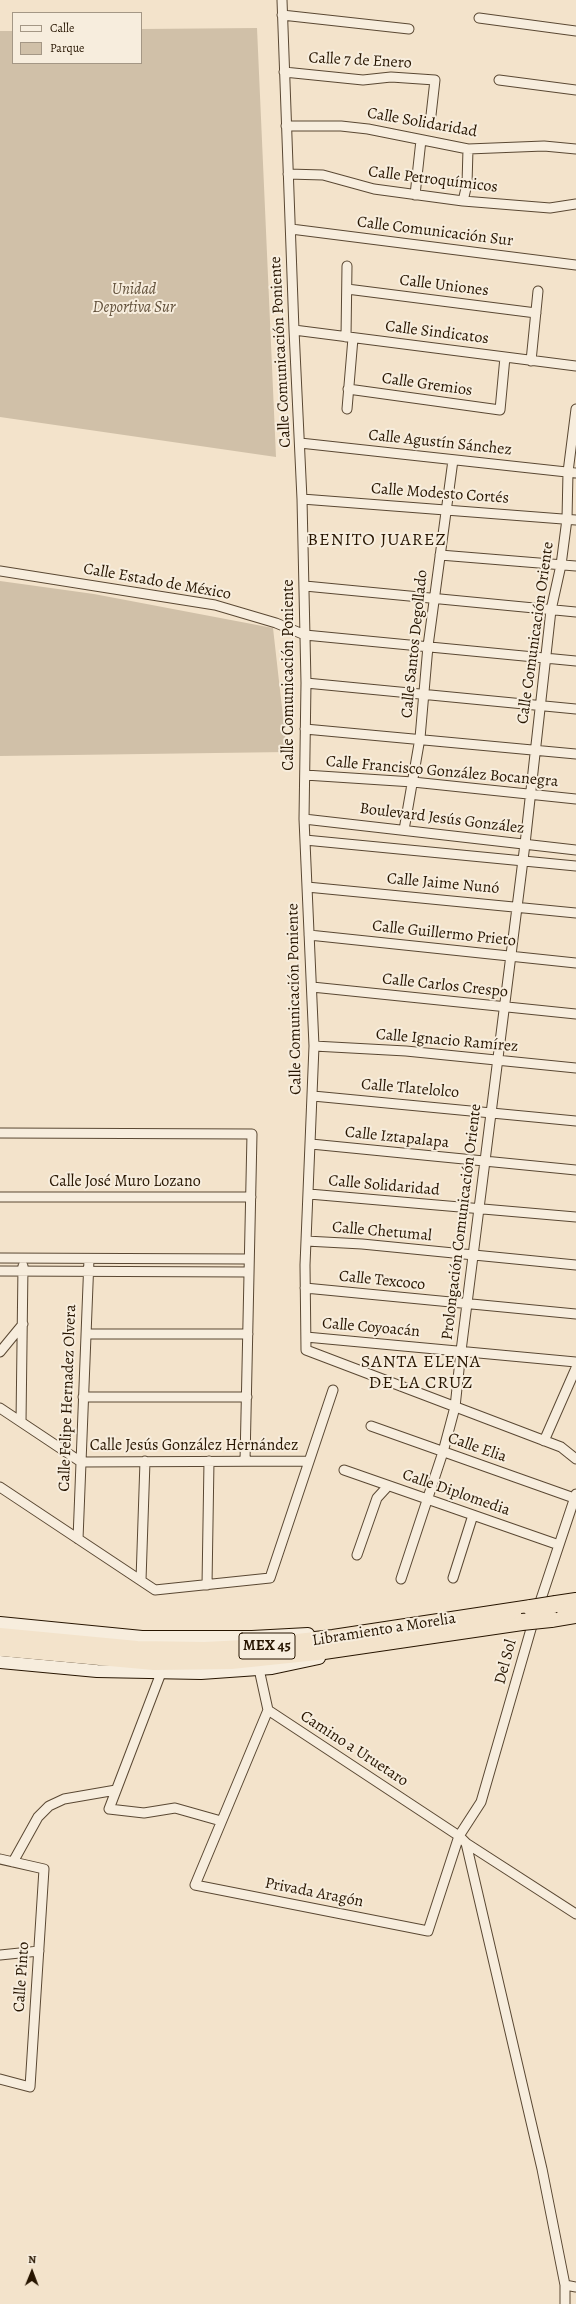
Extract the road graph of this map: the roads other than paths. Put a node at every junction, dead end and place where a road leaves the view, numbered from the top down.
1 (282, 0) edge
2 (282, 15) junction
3 (479, 18) dead end
4 (409, 29) dead end
5 (576, 31) edge
6 (284, 72) junction
7 (500, 80) dead end
8 (576, 90) edge
9 (430, 124) dead end
10 (286, 126) junction
11 (421, 140) junction
12 (468, 149) junction
13 (576, 149) edge
14 (288, 174) junction
15 (415, 195) junction
16 (463, 201) junction
17 (576, 204) edge
18 (291, 230) junction
19 (576, 265) edge
20 (348, 266) dead end
21 (347, 289) junction
22 (538, 291) dead end
23 (536, 313) junction
24 (294, 330) junction
25 (350, 338) junction
26 (505, 357) junction
27 (531, 361) junction
28 (576, 366) edge
29 (348, 389) junction
30 (576, 409) edge
31 (347, 410) dead end
32 (300, 443) junction
33 (453, 460) junction
34 (572, 473) edge
35 (302, 498) junction
36 (446, 508) junction
37 (571, 520) edge
38 (440, 555) junction
39 (561, 565) junction
40 (576, 566) edge
41 (0, 571) edge
42 (304, 586) junction
43 (435, 598) junction
44 (551, 610) junction
45 (576, 612) edge
46 (305, 635) junction
47 (428, 646) junction
48 (546, 657) junction
49 (576, 661) edge
50 (306, 683) junction
51 (425, 693) junction
52 (541, 705) junction
53 (576, 709) edge
54 (306, 729) junction
55 (420, 738) junction
56 (536, 749) junction
57 (576, 754) edge
58 (305, 775) junction
59 (413, 782) junction
60 (531, 793) junction
61 (576, 800) edge
62 (304, 819) junction
63 (404, 830) junction
64 (305, 840) junction
65 (525, 844) junction
66 (576, 850) edge
67 (523, 861) junction
68 (576, 866) edge
69 (307, 887) junction
70 (517, 906) junction
71 (576, 913) edge
72 (309, 935) junction
73 (511, 956) junction
74 (576, 963) edge
75 (312, 987) junction
76 (505, 1007) junction
77 (576, 1014) edge
78 (314, 1046) junction
79 (498, 1059) junction
80 (576, 1068) edge
81 (313, 1096) junction
82 (491, 1112) junction
83 (576, 1121) edge
84 (0, 1133) edge
85 (311, 1144) junction
86 (484, 1162) junction
87 (576, 1170) edge
88 (309, 1194) junction
89 (0, 1197) edge
90 (251, 1197) junction
91 (479, 1209) junction
92 (576, 1217) edge
93 (306, 1241) junction
94 (473, 1256) junction
95 (0, 1258) edge
96 (23, 1258) junction
97 (89, 1259) junction
98 (250, 1259) junction
99 (576, 1265) edge
100 (0, 1271) edge
101 (23, 1271) junction
102 (89, 1271) junction
103 (249, 1272) junction
104 (304, 1288) junction
105 (466, 1305) junction
106 (576, 1314) edge
107 (23, 1324) junction
108 (86, 1334) junction
109 (248, 1334) junction
110 (306, 1337) junction
111 (461, 1351) junction
112 (0, 1352) edge
113 (576, 1362) edge
114 (576, 1368) edge
115 (333, 1390) dead end
116 (83, 1397) junction
117 (246, 1397) junction
118 (455, 1407) junction
119 (0, 1408) edge
120 (21, 1422) junction
121 (370, 1426) dead end
122 (544, 1441) junction
123 (443, 1452) junction
124 (576, 1459) edge
125 (209, 1461) junction
126 (245, 1461) junction
127 (308, 1461) junction
128 (81, 1462) junction
129 (145, 1462) junction
130 (344, 1470) dead end
131 (388, 1486) junction
132 (0, 1487) edge
133 (575, 1496) edge
134 (428, 1499) junction
135 (473, 1515) junction
136 (78, 1538) junction
137 (559, 1545) junction
138 (357, 1555) dead end
139 (453, 1578) dead end
140 (401, 1579) dead end
141 (141, 1580) junction
142 (207, 1585) junction
143 (576, 1601) edge
144 (554, 1612) junction
145 (576, 1615) edge
146 (0, 1623) edge
147 (421, 1624) junction
148 (0, 1636) edge
149 (393, 1641) junction
150 (0, 1648) edge
151 (0, 1662) edge
152 (259, 1669) junction
153 (161, 1673) junction
154 (268, 1710) junction
155 (116, 1790) junction
156 (221, 1821) junction
157 (459, 1836) junction
158 (466, 1843) junction
159 (0, 1859) edge
160 (13, 1862) junction
161 (576, 1914) edge
162 (428, 1931) joint
163 (39, 1950) junction
164 (0, 1955) edge
165 (0, 2079) edge
166 (565, 2285) junction
167 (576, 2287) edge
168 (565, 2304) edge

1 - 2 street, Calle Comunicación Poniente
2 - 4 street
2 - 6 street, Calle Comunicación Poniente
3 - 5 street
6 - 9 street, Calle 7 de Enero
6 - 10 street, Calle Comunicación Poniente
7 - 8 street
10 - 11 street, Calle Solidaridad
10 - 14 street, Calle Comunicación Poniente
11 - 12 street, Calle Solidaridad
11 - 15 street
12 - 13 street, Calle Solidaridad
12 - 16 street
14 - 15 street, Calle Petroquímicos
14 - 18 street, Calle Comunicación Poniente
15 - 16 street, Calle Petroquímicos
16 - 17 street, Calle Petroquímicos
18 - 19 street, Calle Comunicación Sur
18 - 24 street, Calle Comunicación Poniente
20 - 21 street
21 - 23 street, Calle Uniones
21 - 25 street
22 - 23 street
23 - 27 street
24 - 25 street, Calle Sindicatos
24 - 32 street, Calle Comunicación Poniente
25 - 26 street, Calle Sindicatos
25 - 29 street
26 - 27 street, Calle Sindicatos
26 - 29 street, Calle Gremios
27 - 28 street, Calle Sindicatos
29 - 31 street
30 - 34 street, Calle Comunicación Oriente
32 - 33 street, Calle Agustín Sánchez
32 - 35 street, Calle Comunicación Poniente
33 - 34 street, Calle Agustín Sánchez
33 - 36 street, Calle Santos Degollado
34 - 37 street, Calle Comunicación Oriente
35 - 36 street, Calle Modesto Cortés
35 - 42 street, Calle Comunicación Poniente
36 - 37 street, Calle Modesto Cortés
36 - 38 street, Calle Santos Degollado
37 - 39 street, Calle Comunicación Oriente
38 - 39 street
38 - 43 street, Calle Santos Degollado
39 - 40 street
39 - 44 street, Calle Comunicación Oriente
41 - 46 street, Calle Estado de México
42 - 43 street
42 - 46 street, Calle Comunicación Poniente
43 - 44 street
43 - 47 street, Calle Santos Degollado
44 - 45 street
44 - 48 street, Calle Comunicación Oriente
46 - 47 street, Calle Estado de México
46 - 50 street, Calle Comunicación Poniente
47 - 48 street, Calle Estado de México
47 - 51 street, Calle Santos Degollado
48 - 49 street, Calle Estado de México
48 - 52 street, Calle Comunicación Oriente
50 - 51 street
50 - 54 street, Calle Comunicación Poniente
51 - 52 street
51 - 55 street, Calle Santos Degollado
52 - 53 street
52 - 56 street, Calle Comunicación Oriente
54 - 55 street
54 - 58 street, Calle Comunicación Poniente
55 - 56 street
55 - 59 street, Calle Santos Degollado
56 - 57 street
56 - 60 street, Calle Comunicación Oriente
58 - 59 street, Calle Francisco González Bocanegra
58 - 62 street, Calle Comunicación Poniente
59 - 60 street, Calle Francisco González Bocanegra
59 - 63 street, Calle Santos Degollado
60 - 61 street, Calle Francisco González Bocanegra
60 - 65 street, Calle Comunicación Oriente
62 - 63 street, Boulevard Jesús González
62 - 64 street, Calle Comunicación Poniente
63 - 65 street, Boulevard Jesús González
64 - 67 street, Boulevard Jesús González
64 - 69 street, Calle Comunicación Poniente
65 - 66 street, Boulevard Jesús González
65 - 67 street, Calle Comunicación Oriente
67 - 68 street, Boulevard Jesús González
67 - 70 street, Prolongación Comunicación Oriente
69 - 70 street, Calle Jaime Nunó
69 - 72 street, Calle Comunicación Poniente
70 - 71 street, Calle Jaime Nunó
70 - 73 street, Prolongación Comunicación Oriente
72 - 73 street, Calle Guillermo Prieto
72 - 75 street, Calle Comunicación Poniente
73 - 74 street, Calle Guillermo Prieto
73 - 76 street, Prolongación Comunicación Oriente
75 - 76 street, Calle Carlos Crespo
75 - 78 street, Calle Comunicación Poniente
76 - 77 street, Calle Carlos Crespo
76 - 79 street, Prolongación Comunicación Oriente
78 - 79 street, Calle Ignacio Ramírez
78 - 81 street, Calle Comunicación Poniente
79 - 80 street, Calle Ignacio Ramírez
79 - 82 street, Prolongación Comunicación Oriente
81 - 82 street, Calle Tlatelolco
81 - 85 street, Calle Comunicación Poniente
82 - 83 street, Calle Tlatelolco
82 - 86 street, Prolongación Comunicación Oriente
84 - 90 street
85 - 86 street, Calle Iztapalapa
85 - 88 street, Calle Comunicación Poniente
86 - 87 street, Calle Iztapalapa
86 - 91 street, Prolongación Comunicación Oriente
88 - 91 street, Calle Solidaridad
88 - 93 street, Calle Comunicación Poniente
89 - 90 street, Calle José Muro Lozano
90 - 98 street
91 - 92 street, Calle Solidaridad
91 - 94 street, Prolongación Comunicación Oriente
93 - 94 street, Calle Chetumal
93 - 104 street, Calle Comunicación Poniente
94 - 99 street, Calle Chetumal
94 - 105 street, Prolongación Comunicación Oriente
95 - 96 street
96 - 97 street
96 - 101 street
97 - 98 street
97 - 102 street, Calle Felipe Hernadez Olvera
98 - 103 street
100 - 101 street
101 - 102 street
101 - 107 street
102 - 103 street
102 - 108 street, Calle Felipe Hernadez Olvera
103 - 109 street
104 - 105 street, Calle Texcoco
104 - 110 street, Calle Comunicación Poniente
105 - 106 street, Calle Texcoco
105 - 111 street, Prolongación Comunicación Oriente
107 - 112 street
107 - 120 street
108 - 109 street
108 - 116 street, Calle Felipe Hernadez Olvera
109 - 117 street
110 - 111 street, Calle Coyoacán
110 - 118 street, Calle Comunicación Poniente
111 - 113 street, Calle Coyoacán
111 - 118 street, Prolongación Comunicación Oriente
114 - 122 street
115 - 127 street
116 - 117 street
116 - 128 street, Calle Felipe Hernadez Olvera
117 - 126 street
118 - 122 street
118 - 123 street, Prolongación Comunicación Oriente
119 - 120 street, Calle Jesús González Hernández
120 - 128 street, Calle Jesús González Hernández
121 - 123 street, Calle Elia
122 - 124 street
123 - 133 street, Calle Elia
123 - 134 street, Prolongación Comunicación Oriente
125 - 126 street, Calle Jesús González Hernández
125 - 129 street, Calle Jesús González Hernández
125 - 142 street
126 - 127 street, Calle Jesús González Hernández
127 - 142 street
128 - 129 street, Calle Jesús González Hernández
128 - 136 street, Calle Felipe Hernadez Olvera
129 - 141 street
130 - 131 street, Calle Diplomedia
131 - 134 street, Calle Diplomedia
131 - 138 street
132 - 136 street
133 - 137 street, Del Sol
134 - 135 street, Calle Diplomedia
134 - 140 street, Prolongación Comunicación Oriente
135 - 137 street, Calle Diplomedia
135 - 139 street
136 - 141 street
137 - 157 street, Del Sol
141 - 142 street
143 - 144 highway, Libramiento a Morelia / MEX 45
144 - 145 highway, Libramiento a Morelia / MEX 45
144 - 147 highway, Libramiento a Morelia / MEX 45, bridge
144 - 149 highway, Libramiento a Morelia / MEX 45, bridge
146 - 147 main road
147 - 148 highway, Libramiento a Morelia / MEX 45
149 - 150 highway, Libramiento a Morelia / MEX 45
149 - 152 main road
151 - 153 main road
152 - 153 main road
152 - 154 street
153 - 155 street
154 - 156 street
154 - 157 street, Camino a Uruetaro
155 - 156 street
155 - 160 street
156 - 162 street, Privada Aragón
157 - 158 street, Camino a Uruetaro
157 - 162 street, Del Sol
158 - 161 street, Camino a Uruetaro
158 - 166 street
159 - 160 street
160 - 163 street, Calle Pinto
163 - 164 street
163 - 165 street, Calle Pinto
166 - 167 street
166 - 168 street

